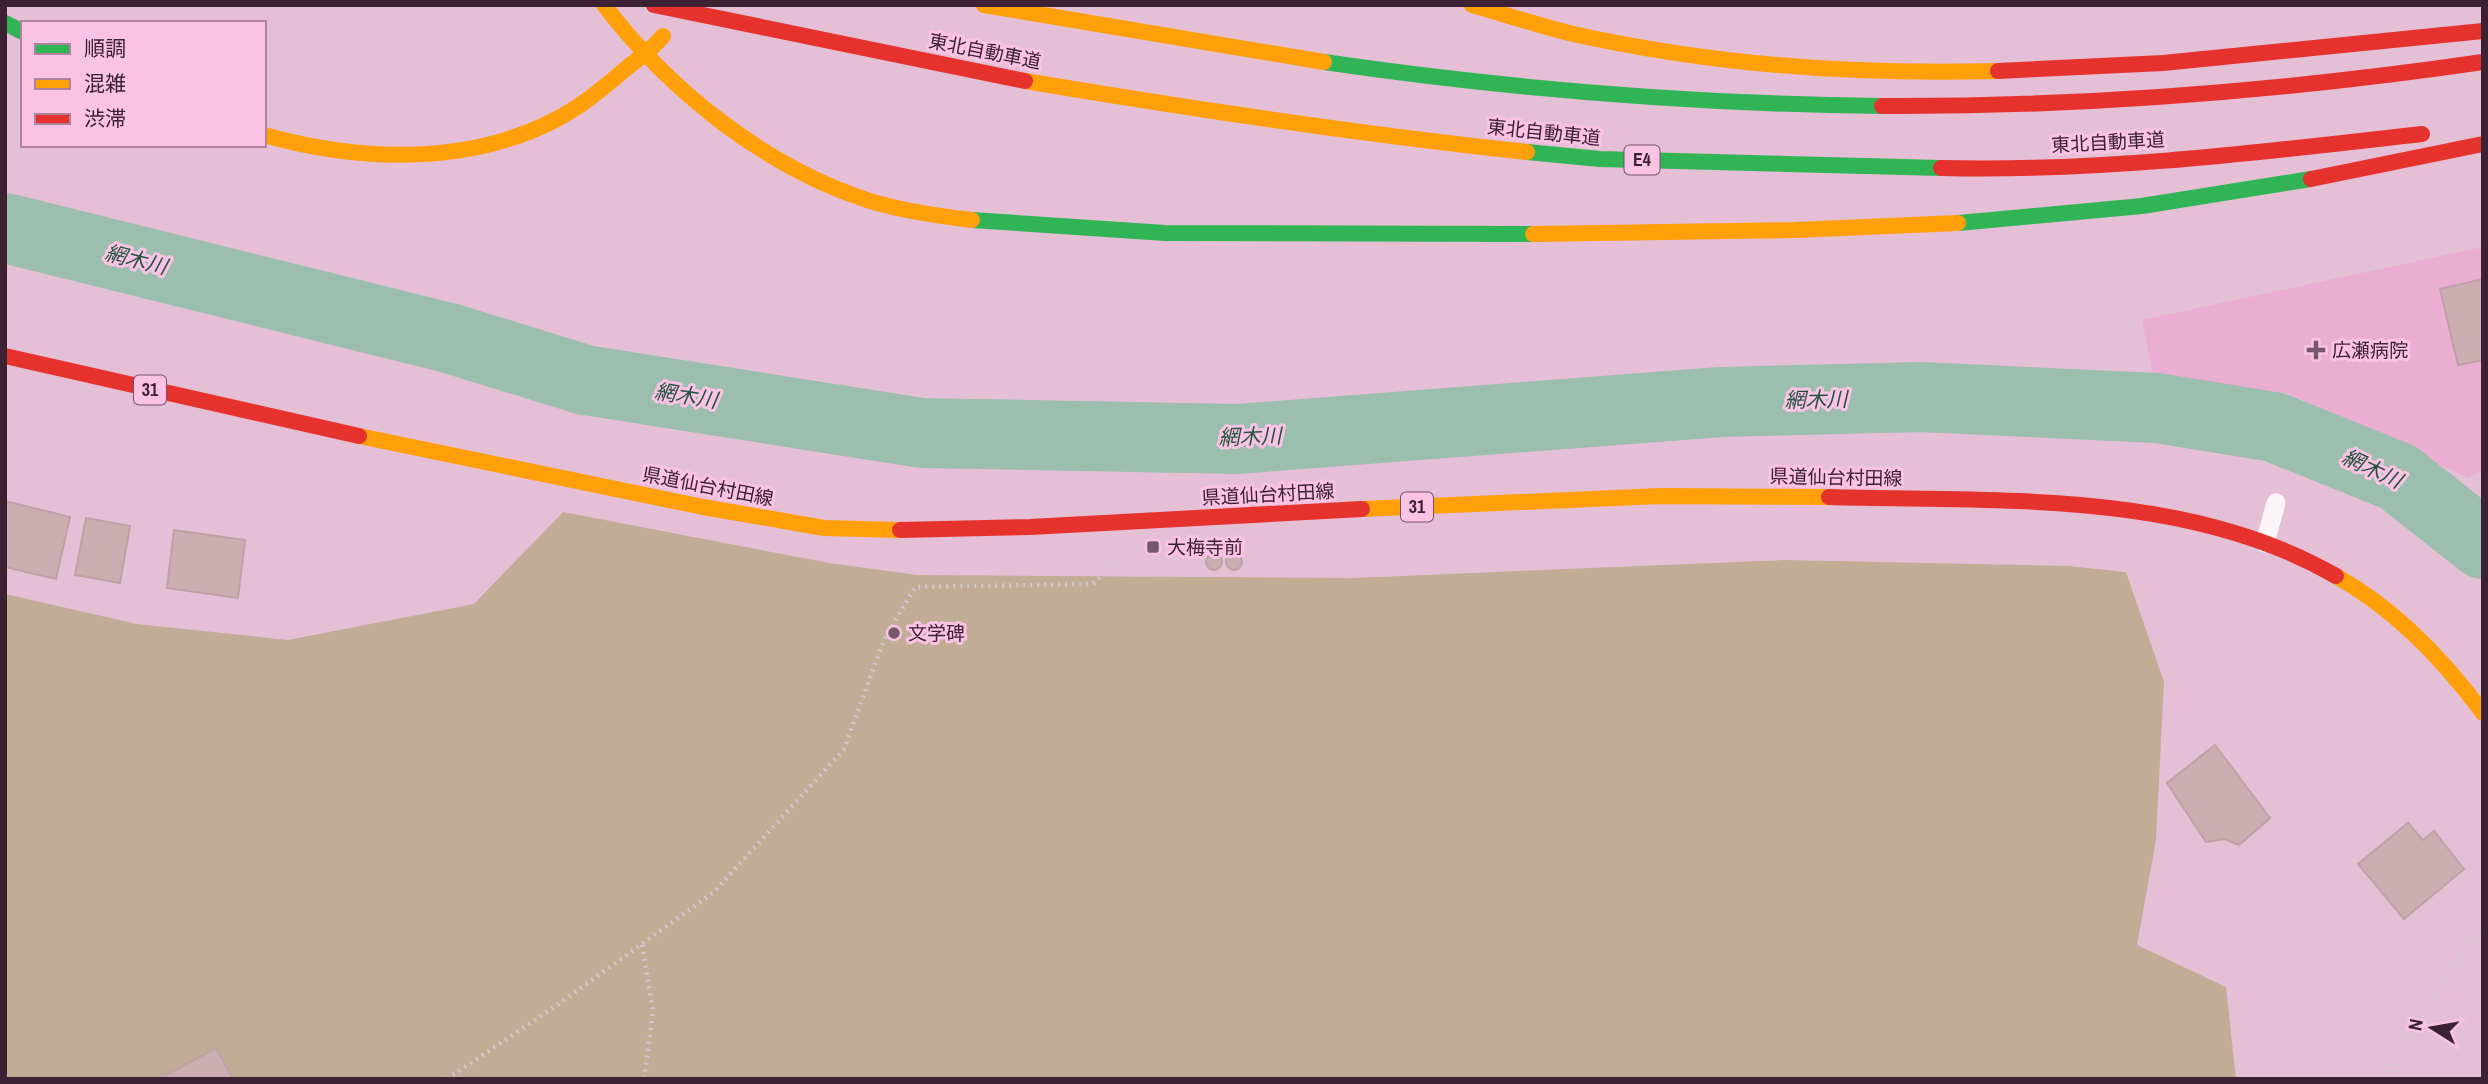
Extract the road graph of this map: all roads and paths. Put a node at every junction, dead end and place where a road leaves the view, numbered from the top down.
1 (604, 5) edge
2 (654, 5) edge
3 (684, 5) edge
4 (984, 5) edge
5 (1472, 5) edge
6 (5, 23) edge
7 (21, 31) edge
8 (2483, 31) edge
9 (2483, 61) edge
10 (2444, 132) dead end
11 (266, 135) edge
12 (2483, 145) edge
13 (5, 356) edge
14 (2276, 503) dead end
15 (1119, 524) junction
16 (2265, 543) junction
17 (2483, 713) edge
18 (2483, 928) edge
19 (642, 944) junction
20 (447, 1079) edge
21 (644, 1079) edge
22 (2387, 1079) edge

1 - 12 main road
2 - 10 main road, 東北自動車道 / E4
3 - 11 main road
4 - 9 main road
5 - 8 main road
6 - 7 main road
13 - 15 main road, 県道仙台村田線 / 31
14 - 16 lane
15 - 16 main road, 県道仙台村田線 / 31
15 - 19 path
16 - 17 main road, 県道仙台村田線 / 31
18 - 22 path
19 - 20 path
19 - 21 path

